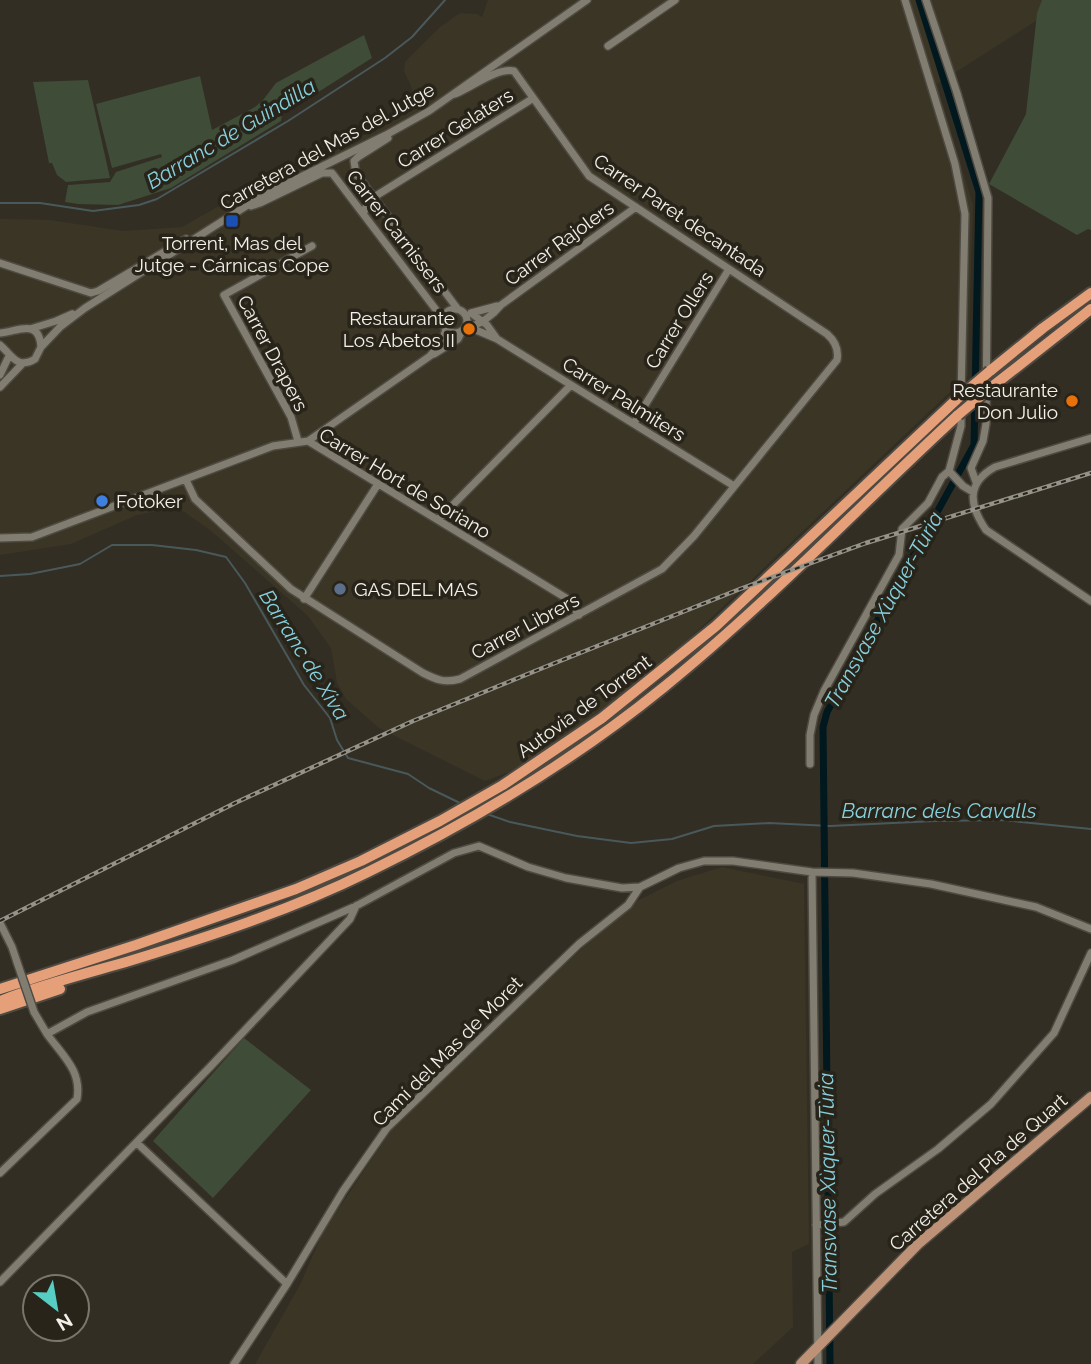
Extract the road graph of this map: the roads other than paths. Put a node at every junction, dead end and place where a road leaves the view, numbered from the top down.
1 (589, 0) edge
2 (905, 0) edge
3 (926, 0) edge
4 (670, 2) edge
5 (608, 46) dead end
6 (455, 94) junction
7 (532, 99) junction
8 (396, 130) junction
9 (374, 197) junction
10 (244, 207) junction
11 (636, 207) junction
12 (364, 212) junction
13 (206, 231) junction
14 (312, 246) dead end
15 (0, 263) edge
16 (729, 269) junction
17 (1091, 293) edge
18 (501, 305) junction
19 (85, 307) junction
20 (1091, 309) edge
21 (464, 311) junction
22 (493, 313) junction
23 (443, 319) junction
24 (482, 321) junction
25 (30, 328) junction
26 (446, 329) junction
27 (464, 329) junction
28 (491, 330) junction
29 (11, 332) junction
30 (0, 333) edge
31 (497, 339) junction
32 (41, 347) junction
33 (837, 349) joint
34 (5, 350) edge
35 (430, 356) junction
36 (23, 363) junction
37 (0, 375) edge
38 (570, 384) junction
39 (0, 387) edge
40 (634, 423) junction
41 (1091, 438) edge
42 (298, 441) junction
43 (308, 442) junction
44 (949, 471) junction
45 (186, 480) junction
46 (976, 482) junction
47 (379, 484) junction
48 (734, 486) junction
49 (973, 492) junction
50 (438, 520) junction
51 (0, 538) edge
52 (304, 599) junction
53 (1091, 601) edge
54 (579, 615) junction
55 (810, 764) dead end
56 (816, 873) junction
57 (640, 887) junction
58 (302, 901) junction
59 (356, 906) junction
60 (231, 913) junction
61 (0, 923) edge
62 (1091, 929) edge
63 (1091, 953) edge
64 (0, 982) edge
65 (0, 989) edge
66 (0, 1001) edge
67 (0, 1009) edge
68 (47, 1034) junction
69 (1091, 1097) edge
70 (136, 1143) junction
71 (0, 1173) edge
72 (816, 1225) junction
73 (0, 1282) edge
74 (287, 1284) junction
75 (820, 1345) junction
76 (234, 1364) edge
77 (801, 1364) edge
78 (818, 1364) edge

1 - 6 street, Carretera del Mas del Jutge
2 - 44 street
3 - 46 street
4 - 5 street
6 - 7 street, Carrer Paret decantada
6 - 8 street, Carretera del Mas del Jutge
7 - 9 street, Carrer Gelaters
7 - 11 street, Carrer Paret decantada
8 - 9 street, Carrer Carnissers
8 - 10 street, Carretera del Mas del Jutge
9 - 12 street, Carrer Gelaters
9 - 21 street, Carrer Carnissers
10 - 12 street, Carrer Carnissers
10 - 13 street, Carretera del Mas del Jutge
11 - 16 street, Carrer Paret decantada
11 - 18 street, Carrer Rajolers
12 - 23 street, Carrer Carnissers
13 - 15 street
13 - 19 street, Carretera del Mas del Jutge
14 - 42 street, Carrer Drapers
16 - 33 street, Carrer Paret decantada
16 - 40 street, Carrer Ollers
17 - 60 highway, Autovia de Torrent, bridge
18 - 21 street, Carrer Rajolers
18 - 22 street, Carrer Rajolers
19 - 25 street, Carretera del Mas del Jutge
19 - 32 street, Carretera del Mas del Jutge
20 - 58 highway, Autovia de Torrent, bridge
21 - 23 street, Carrer Carnissers
21 - 24 street, Carrer Palmiters
21 - 27 street
22 - 24 street, Carrer Rajolers
22 - 28 street
23 - 26 street, Carrer Carnissers
24 - 27 street, Carrer Rajolers
24 - 28 street, Carrer Palmiters
25 - 29 street
25 - 32 street
26 - 27 street
26 - 35 street, Carrer Rajolers
27 - 31 street, Carrer Palmiters
27 - 35 street, Carrer Rajolers
28 - 31 street, Carrer Palmiters
29 - 30 street
29 - 34 street
31 - 38 street, Carrer Palmiters
32 - 36 street
33 - 48 street, Carrer Librers
34 - 36 street
34 - 37 street
35 - 43 street, Carrer Rajolers
36 - 39 street
38 - 40 street, Carrer Palmiters
38 - 50 street
40 - 48 street, Carrer Palmiters
41 - 46 street
42 - 43 street, Carrer Hort de Soriano
42 - 45 street, Carrer Hort de Soriano
43 - 47 street, Carrer Hort de Soriano
44 - 49 street
44 - 55 street
45 - 51 street, Carrer Hort de Soriano
45 - 52 street, Carrer Librers
46 - 49 street
47 - 50 street, Carrer Hort de Soriano
47 - 52 street
48 - 54 street, Carrer Librers
49 - 53 street
50 - 54 street, Carrer Hort de Soriano
52 - 54 street, Carrer Librers
56 - 57 street
56 - 62 street
56 - 72 street
57 - 59 street
57 - 74 street, Camí del Mas de Moret
58 - 66 highway, Autovia de Torrent
58 - 67 highway
59 - 68 street
59 - 70 street
60 - 64 highway
60 - 65 highway, Autovia de Torrent
61 - 68 street, bridge
63 - 72 street
68 - 71 street
69 - 75 main road, Carretera del Pla de Quart
70 - 73 street
70 - 74 street
72 - 75 street
74 - 76 street, Camí del Mas de Moret
75 - 77 main road, Carretera del Pla de Quart
75 - 78 street

